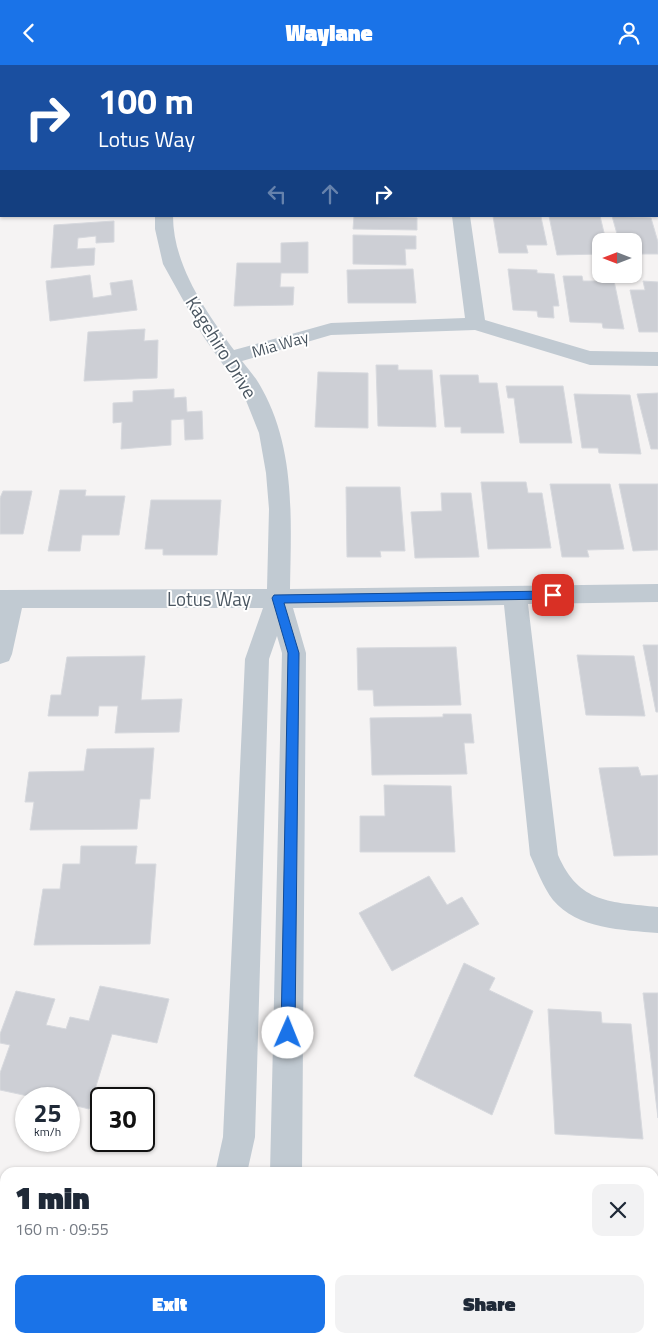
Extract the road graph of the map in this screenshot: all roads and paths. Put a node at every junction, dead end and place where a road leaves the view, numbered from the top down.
1 (164, 217) edge
2 (461, 217) edge
3 (476, 324) junction
4 (229, 358) junction
5 (658, 359) edge
6 (658, 593) edge
7 (516, 595) junction
8 (278, 598) junction
9 (6, 599) edge
10 (0, 654) edge
11 (658, 920) edge
12 (232, 1167) edge
13 (286, 1167) edge

1 - 4 street, Kagehiro Drive
2 - 3 street
3 - 4 street, Mia Way
3 - 5 street, Mia Way
4 - 8 street, Kagehiro Drive
6 - 7 street, Lotus Way
7 - 8 street, Lotus Way
7 - 11 street
8 - 9 street, Lotus Way
8 - 12 street
8 - 13 street
9 - 10 street

